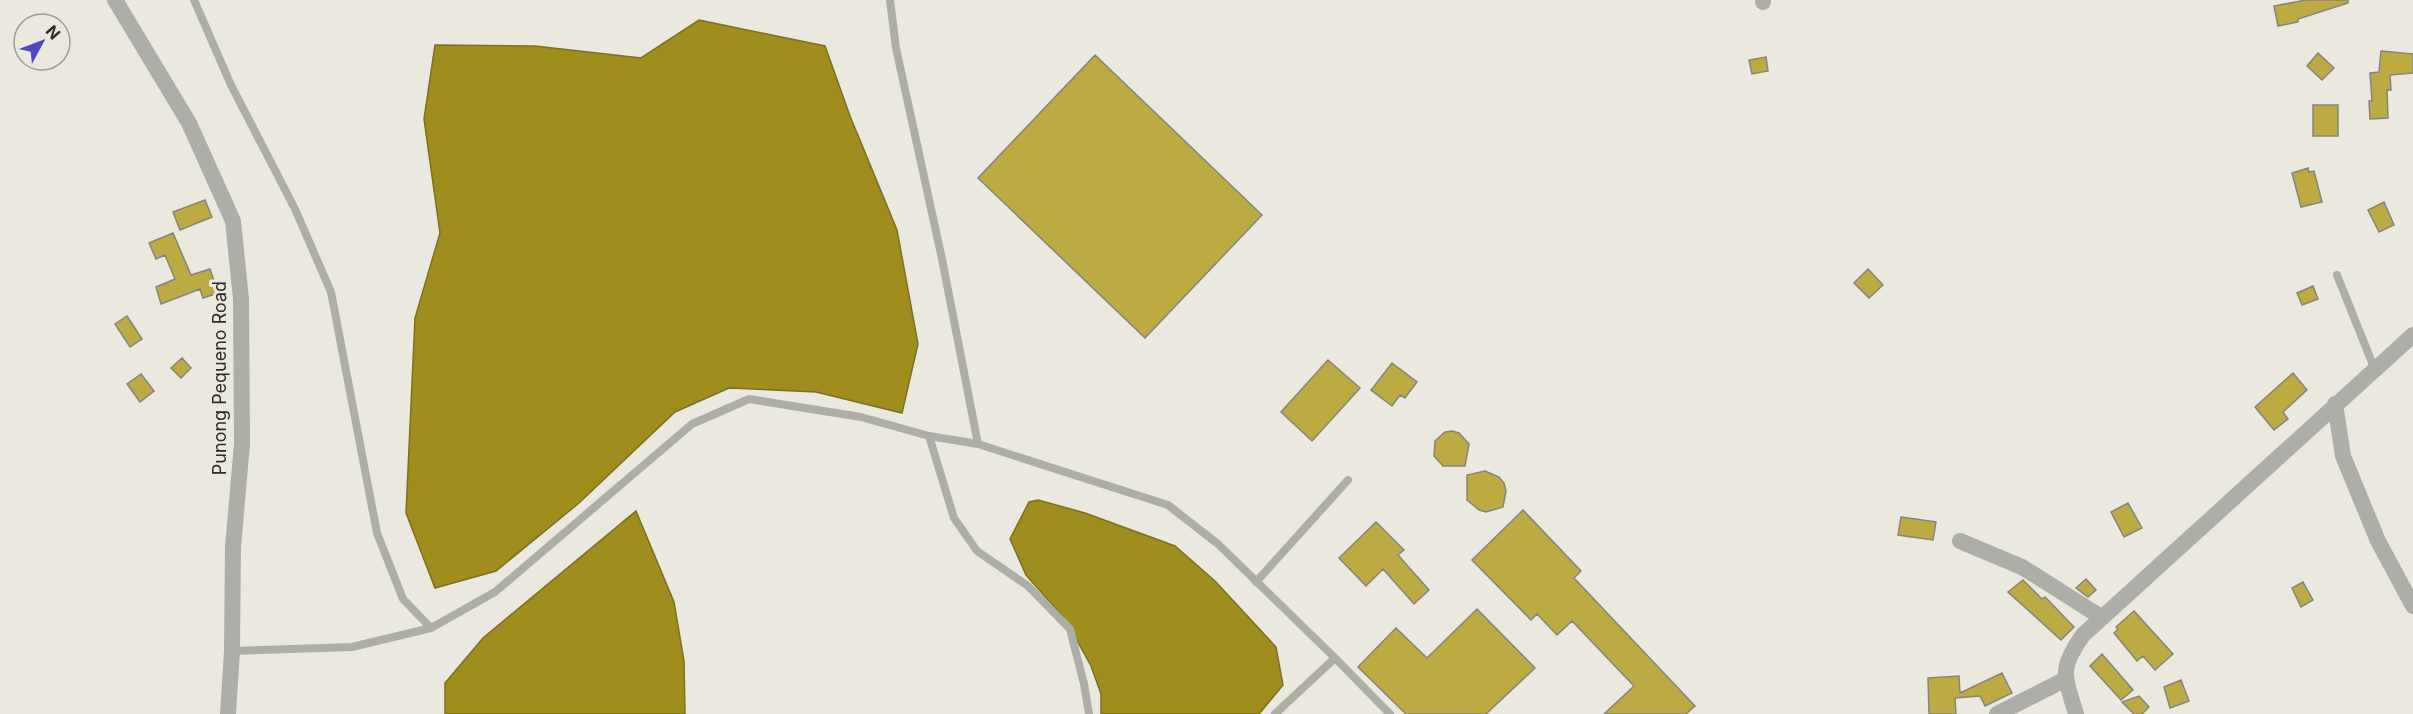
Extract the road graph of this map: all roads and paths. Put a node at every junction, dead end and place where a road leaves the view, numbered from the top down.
1 (115, 0) edge
2 (194, 0) edge
3 (890, 0) edge
4 (2337, 275) dead end
5 (2413, 335) edge
6 (2375, 371) junction
7 (2335, 404) junction
8 (929, 436) junction
9 (978, 444) junction
10 (1348, 480) dead end
11 (1960, 541) dead end
12 (1256, 582) junction
13 (2413, 606) edge
14 (2101, 617) junction
15 (431, 628) junction
16 (232, 651) junction
17 (1335, 658) junction
18 (2064, 680) junction
19 (228, 714) edge
20 (1089, 714) edge
21 (1275, 714) edge
22 (1390, 714) edge
23 (1997, 714) edge
24 (2076, 714) edge

1 - 16 street, Punong Pequeno Road
2 - 15 lane
3 - 9 lane
4 - 6 lane
5 - 6 street
6 - 7 street
7 - 13 street
7 - 14 street
8 - 9 lane
8 - 15 lane
8 - 20 lane
9 - 12 lane
10 - 12 lane
11 - 14 street
12 - 17 lane
14 - 18 street
15 - 16 lane
16 - 19 street, Punong Pequeno Road
17 - 21 lane
17 - 22 lane
18 - 23 street
18 - 24 street

